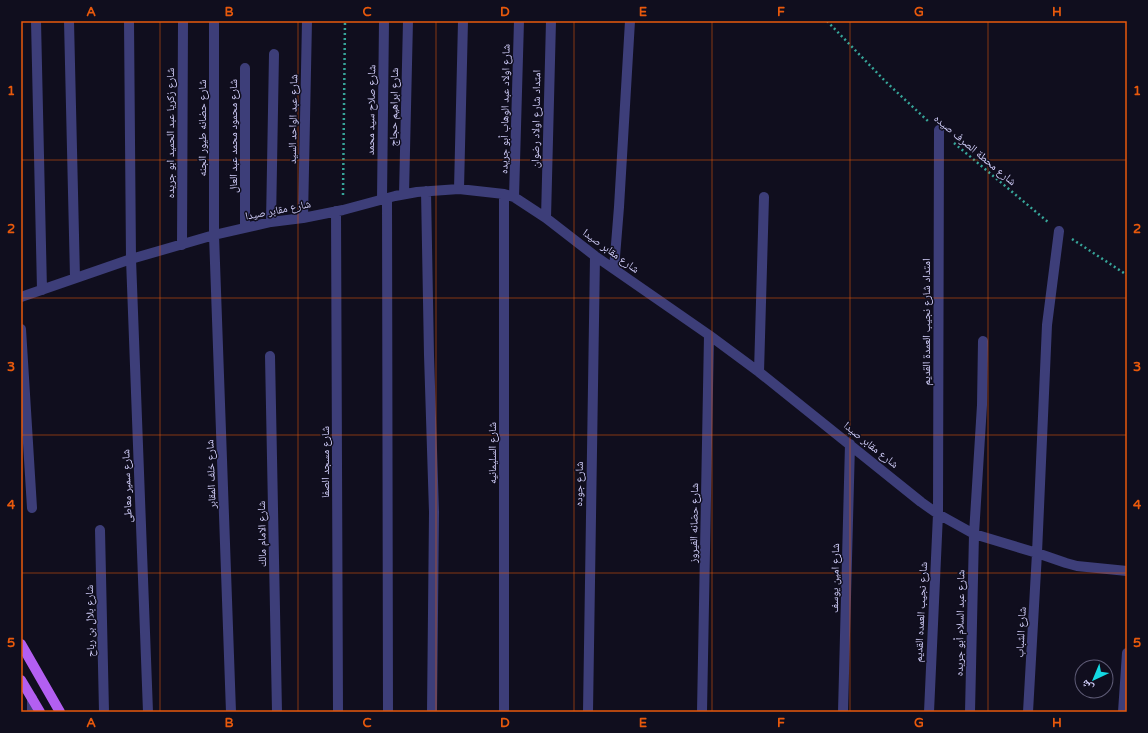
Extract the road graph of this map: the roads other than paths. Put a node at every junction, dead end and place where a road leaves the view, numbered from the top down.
1 (36, 21) edge
2 (69, 21) edge
3 (129, 21) edge
4 (183, 21) edge
5 (214, 21) edge
6 (306, 21) edge
7 (384, 21) edge
8 (408, 21) edge
9 (463, 21) edge
10 (519, 21) edge
11 (551, 21) edge
12 (630, 21) edge
13 (274, 54) dead end
14 (245, 68) dead end
15 (939, 130) road end
16 (459, 189) junction
17 (426, 191) junction
18 (404, 194) junction
19 (504, 194) junction
20 (764, 197) dead end
21 (514, 198) junction
22 (384, 199) junction
23 (340, 210) junction
24 (303, 218) junction
25 (546, 218) junction
26 (271, 222) junction
27 (246, 228) junction
28 (1059, 231) road end
29 (214, 236) junction
30 (182, 245) junction
31 (595, 256) junction
32 (131, 259) junction
33 (614, 269) junction
34 (75, 278) junction
35 (42, 290) junction
36 (21, 297) edge
37 (21, 329) edge
38 (709, 335) junction
39 (983, 341) dead end
40 (270, 356) dead end
41 (759, 372) junction
42 (850, 444) junction
43 (32, 508) dead end
44 (938, 514) junction
45 (100, 530) dead end
46 (974, 534) junction
47 (1038, 552) junction
48 (1127, 571) edge
49 (21, 644) edge
50 (1127, 653) edge
51 (21, 680) edge
52 (32, 698) junction
53 (32, 712) edge
54 (40, 712) edge
55 (60, 712) edge
56 (104, 712) edge
57 (148, 712) edge
58 (231, 712) edge
59 (277, 712) edge
60 (338, 712) edge
61 (388, 712) edge
62 (432, 712) edge
63 (504, 712) edge
64 (588, 712) edge
65 (702, 712) edge
66 (843, 712) edge
67 (929, 712) edge
68 (970, 712) edge
69 (1028, 712) edge
70 (1123, 712) edge

1 - 35 street
2 - 34 street
3 - 32 street, شارع سمير معاطى
4 - 30 street, شارع زكريا عبد الحميد ابو جريده
5 - 29 street, شارع حضانه طيور الجنه
6 - 24 street, شارع عبد الواحد السيد
7 - 22 street, شارع صلاح سيد محمد
8 - 18 street, شارع ابراهيم حجاج
9 - 16 street
10 - 21 street, شارع اولاد عبد الوهاب أبو جريده
11 - 25 street, امتداد شارع اولاد رضوان
12 - 33 street
13 - 26 street
14 - 27 street, شارع محمود محمد عبد العال
15 - 44 street, امتداد شارع نجيب العمدة القديم
16 - 17 street, شارع مقابر صيدا
16 - 19 street, شارع مقابر صيدا
17 - 18 street, شارع مقابر صيدا
17 - 62 street
18 - 22 street, شارع مقابر صيدا
19 - 21 street, شارع مقابر صيدا
19 - 63 street, شارع السليمانيه
20 - 41 street
21 - 25 street, شارع مقابر صيدا
22 - 23 street, شارع مقابر صيدا
22 - 61 street, شارع صلاح سيد محمد
23 - 24 street, شارع مقابر صيدا
23 - 60 street, شارع مسجد الصفا
24 - 26 street, شارع مقابر صيدا
25 - 31 street, شارع مقابر صيدا
26 - 27 street, شارع مقابر صيدا
27 - 29 street, شارع مقابر صيدا
28 - 47 street, شارع الشباب
29 - 30 street, شارع مقابر صيدا
29 - 58 street, شارع خلف المقابر
30 - 32 street, شارع مقابر صيدا
31 - 33 street, شارع مقابر صيدا
31 - 64 street, شارع جوده
32 - 34 street, شارع مقابر صيدا
32 - 57 street, شارع سمير معاطى
33 - 38 street, شارع مقابر صيدا
34 - 35 street, شارع مقابر صيدا
35 - 36 street, شارع مقابر صيدا
37 - 43 street
38 - 41 street, شارع مقابر صيدا
38 - 65 street, شارع حضانه الفيروز
39 - 46 street, شارع عبد السلام أبو جريده
40 - 59 street, شارع الامام مالك
41 - 42 street, شارع مقابر صيدا
42 - 44 street, شارع مقابر صيدا
42 - 66 street, شارع امين يوسف
44 - 46 street, شارع مقابر صيدا
44 - 67 street, شارع نجيب العمده القديم
45 - 56 street, شارع بلال بن رباح
46 - 47 street, شارع مقابر صيدا
46 - 68 street, شارع عبد السلام أبو جريده
47 - 48 street, شارع مقابر صيدا
47 - 69 street, شارع الشباب
49 - 55 main road
50 - 70 street
51 - 52 main road
52 - 53 street
52 - 54 main road

